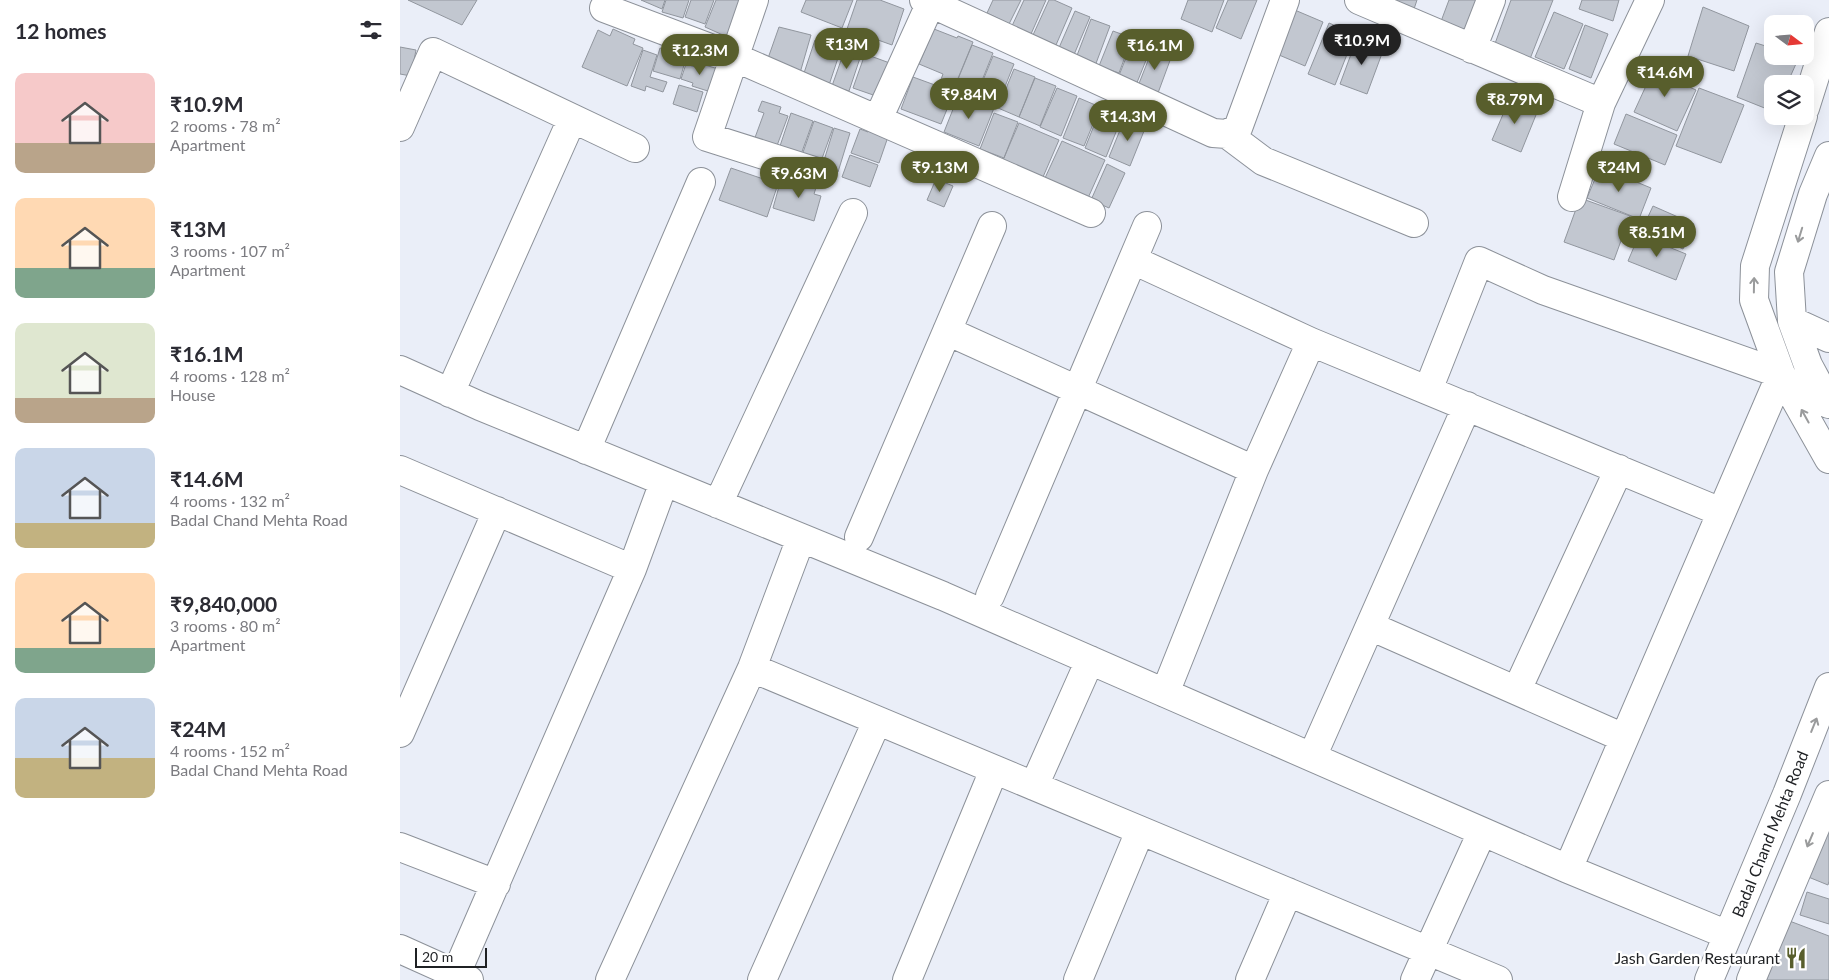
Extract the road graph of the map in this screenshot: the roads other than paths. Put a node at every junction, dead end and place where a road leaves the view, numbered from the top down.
1 (754, 0) edge
2 (1285, 0) edge
3 (1359, 0) edge
4 (1491, 0) edge
5 (1650, 0) edge
6 (929, 1) edge
7 (604, 8) dead end
8 (1829, 32) edge
9 (1472, 49) junction
10 (734, 57) junction
11 (1814, 80) edge
12 (1601, 103) junction
13 (572, 118) junction
14 (878, 119) junction
15 (1799, 125) edge
16 (400, 127) edge
17 (1228, 134) junction
18 (635, 148) dead end
19 (1829, 156) edge
20 (814, 171) dead end
21 (701, 182) dead end
22 (1572, 197) dead end
23 (1821, 198) edge
24 (854, 213) dead end
25 (1091, 213) dead end
26 (1414, 223) dead end
27 (992, 226) dead end
28 (1147, 226) dead end
29 (1133, 260) junction
30 (1792, 321) junction
31 (947, 331) junction
32 (1829, 338) edge
33 (1311, 342) junction
34 (400, 370) edge
35 (1781, 374) junction
36 (1078, 390) junction
37 (1428, 390) junction
38 (450, 393) junction
39 (1829, 404) edge
40 (1467, 406) junction
41 (586, 450) junction
42 (1829, 458) edge
43 (1619, 469) junction
44 (400, 470) edge
45 (1254, 470) junction
46 (664, 482) junction
47 (718, 504) junction
48 (497, 511) junction
49 (1721, 512) junction
50 (859, 537) dead end
51 (801, 538) junction
52 (632, 569) junction
53 (990, 596) dead end
54 (1370, 626) junction
55 (1090, 660) junction
56 (752, 668) junction
57 (1829, 687) edge
58 (1517, 690) junction
59 (1165, 693) junction
60 (877, 721) junction
61 (400, 733) edge
62 (1624, 738) junction
63 (1312, 757) junction
64 (994, 770) junction
65 (1034, 786) junction
66 (1827, 805) edge
67 (1140, 831) junction
68 (1482, 832) junction
69 (400, 848) edge
70 (1568, 869) junction
71 (496, 884) junction
72 (1288, 892) junction
73 (1728, 935) junction
74 (400, 949) edge
75 (1428, 951) junction
76 (462, 977) edge
77 (1756, 979) edge
78 (610, 980) edge
79 (762, 980) edge
80 (907, 980) edge
81 (1078, 980) edge
82 (1250, 980) edge
83 (1415, 980) edge
84 (1498, 980) edge
85 (1709, 980) edge

1 - 10 street
2 - 17 street
3 - 9 street
4 - 9 street
5 - 12 street
6 - 14 street
6 - 17 street
7 - 10 street
8 - 11 street
9 - 12 street
10 - 14 street
10 - 20 street
12 - 22 street
13 - 16 street
13 - 18 street
13 - 38 street
14 - 25 street
35 -> 15 street
17 - 26 street
19 - 23 street
21 - 41 street
23 -> 30 street
24 - 47 street
27 - 31 street
28 - 29 street
29 - 33 street
29 - 36 street
30 - 32 street
30 - 39 street
31 - 36 street
31 - 50 street
33 - 37 street
33 - 45 street
34 - 38 street
35 - 37 street
42 -> 35 street
35 - 49 street
36 - 45 street
36 - 53 street
37 - 40 street
38 - 41 street
40 - 43 street
40 - 54 street
41 - 46 street
43 - 49 street
43 - 58 street
44 - 48 street
45 - 59 street
46 - 47 street
46 - 52 street
47 - 51 street
48 - 52 street
48 - 61 street
49 - 62 street
51 - 55 street
51 - 56 street
52 - 71 street
54 - 58 street
54 - 63 street
55 - 59 street
55 - 65 street
56 - 60 street
56 - 78 street
73 -> 57 street, Badal Chand Mehta Road
58 - 62 street
59 - 63 street
60 - 64 street
60 - 79 street
62 - 70 street
63 - 68 street
64 - 65 street
64 - 80 street
65 - 67 street
66 -> 77 street
67 - 72 street
67 - 81 street
68 - 70 street
68 - 75 street
69 - 71 street
70 - 73 street
71 - 76 street
72 - 75 street
72 - 82 street
73 - 85 street, Badal Chand Mehta Road
74 - 76 street
75 - 83 street
75 - 84 street

